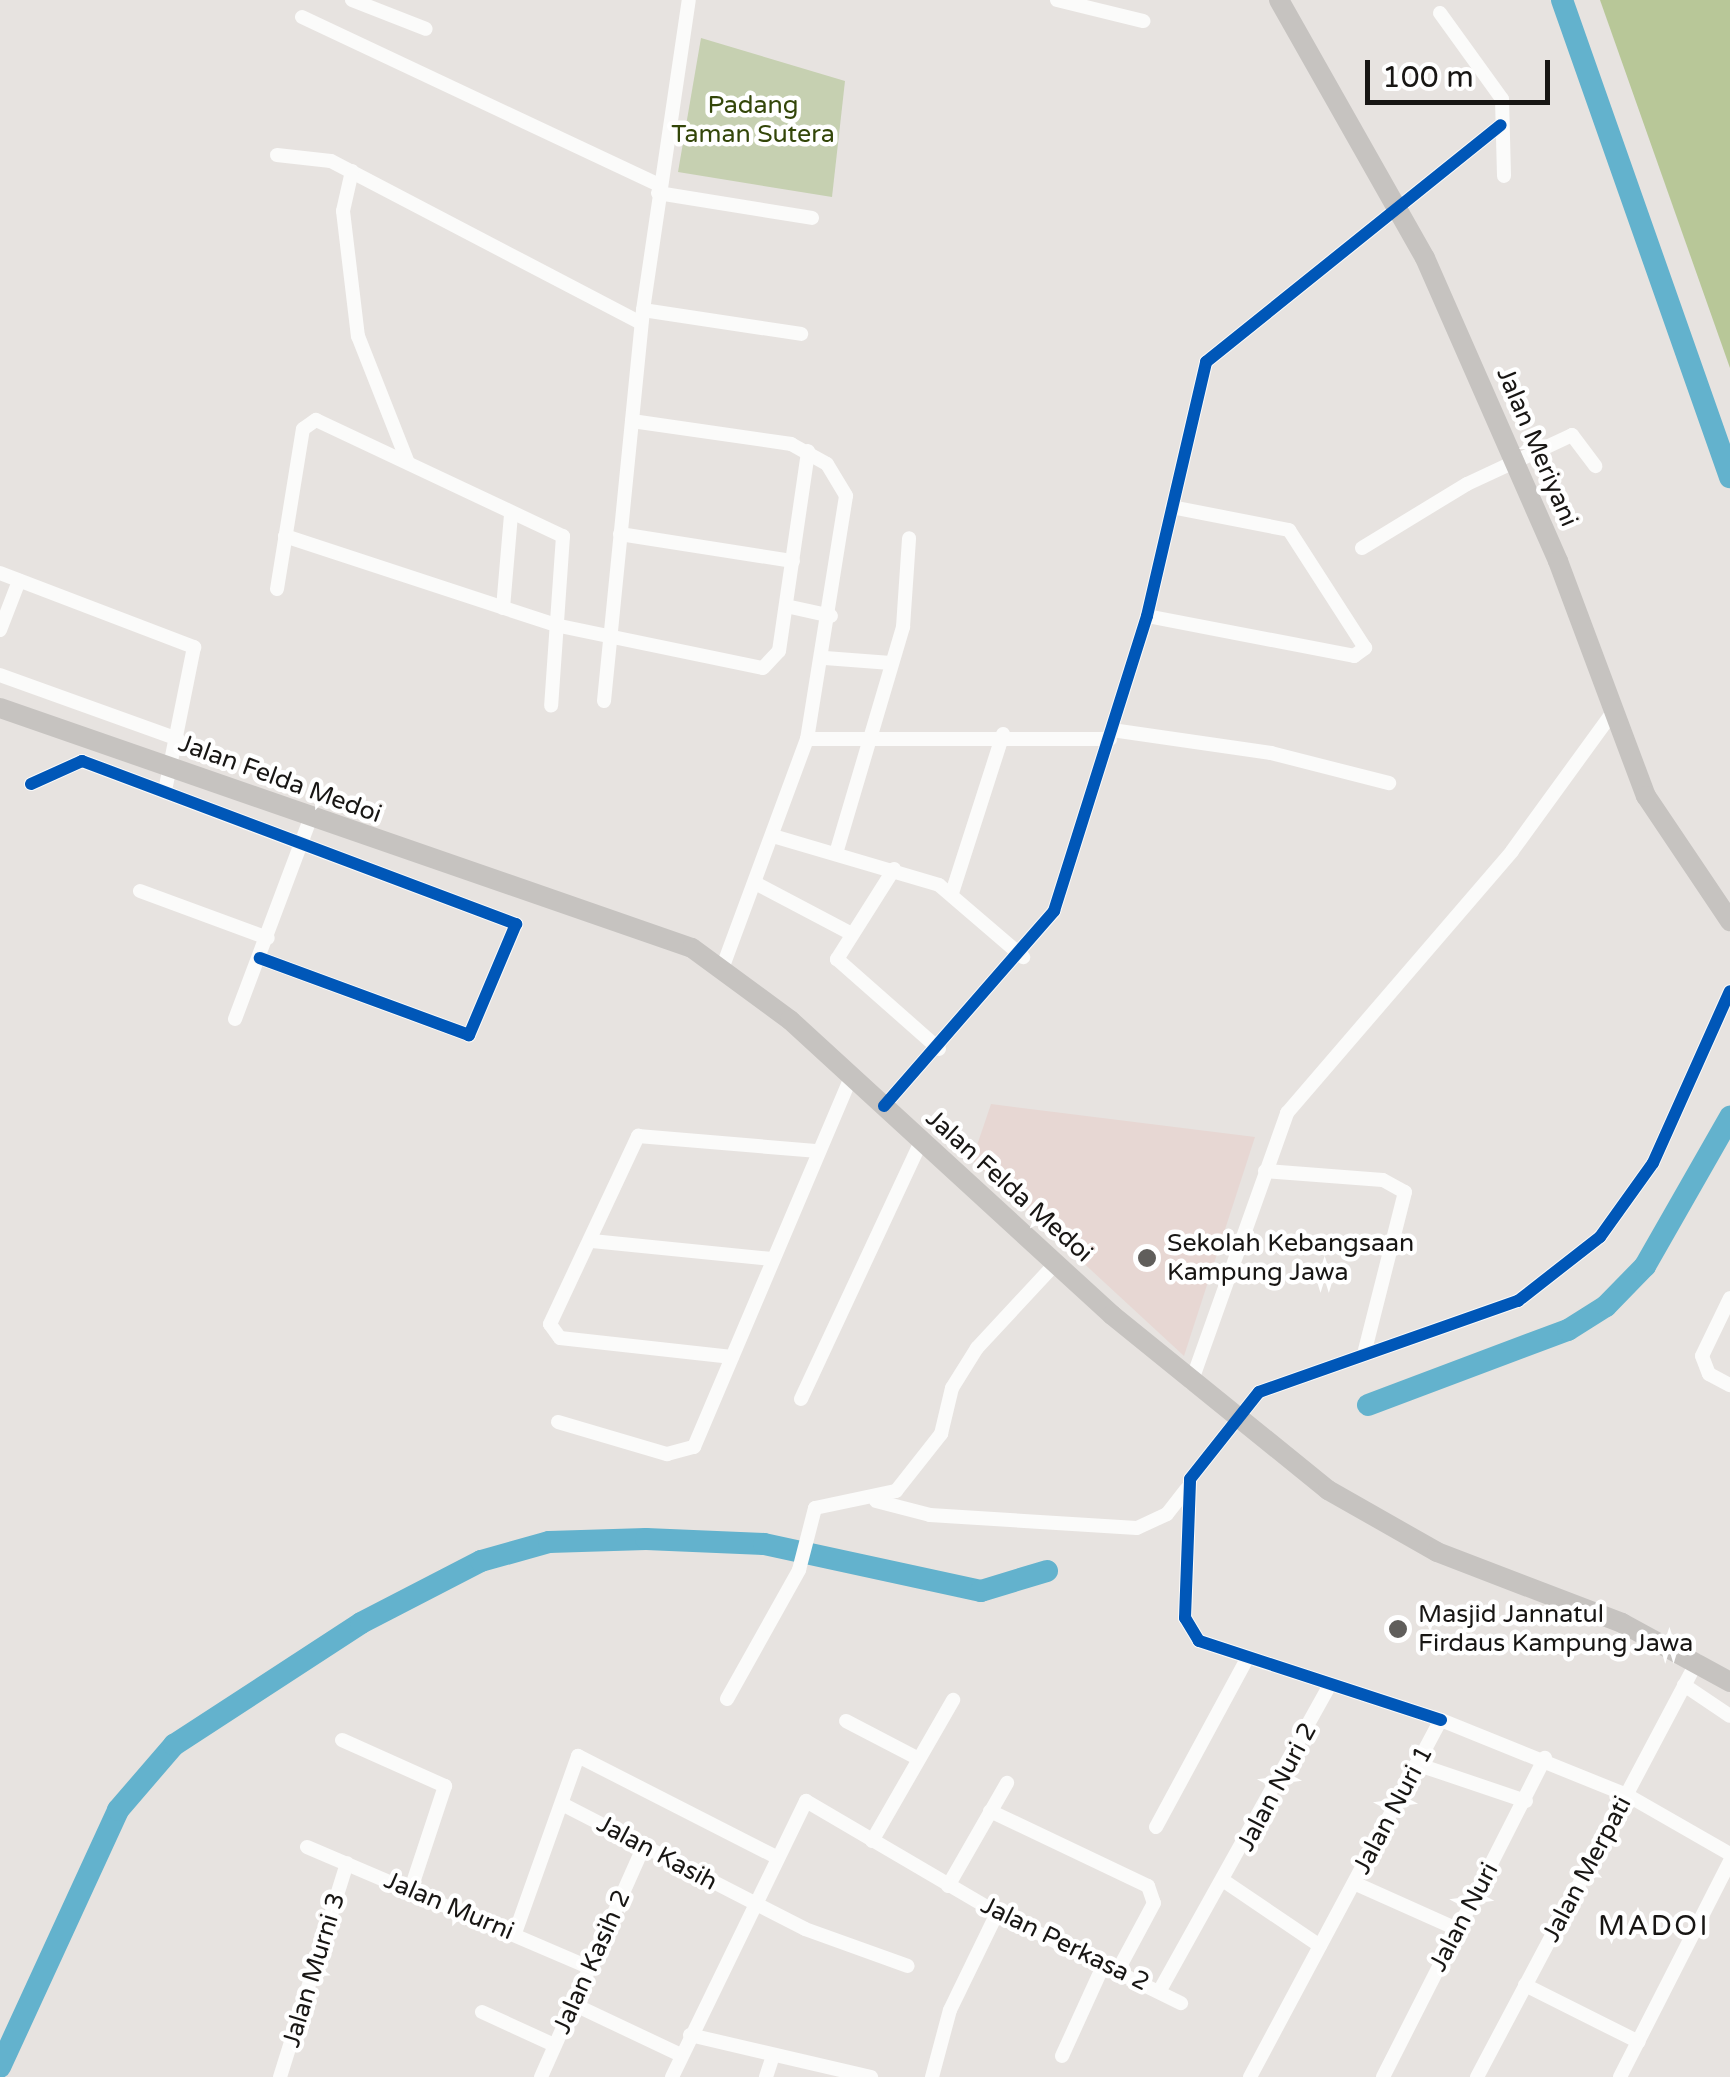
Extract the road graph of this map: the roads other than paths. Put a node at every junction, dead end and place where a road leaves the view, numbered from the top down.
1 (352, 0) edge
2 (689, 0) edge
3 (1057, 0) edge
4 (1279, 0) edge
5 (1440, 14) dead end
6 (302, 18) dead end
7 (1143, 21) dead end
8 (426, 29) dead end
9 (1501, 125) junction
10 (277, 155) dead end
11 (352, 171) junction
12 (1504, 176) dead end
13 (658, 190) junction
14 (1398, 202) junction
15 (812, 218) dead end
16 (642, 316) junction
17 (801, 334) dead end
18 (632, 421) junction
19 (808, 451) junction
20 (1514, 460) junction
21 (408, 464) junction
22 (1595, 466) dead end
23 (1172, 507) junction
24 (511, 514) junction
25 (620, 534) junction
26 (285, 536) junction
27 (909, 538) dead end
28 (1362, 548) dead end
29 (793, 562) junction
30 (0, 573) edge
31 (19, 580) junction
32 (277, 588) dead end
33 (786, 606) junction
34 (503, 608) junction
35 (831, 616) junction
36 (1147, 616) junction
37 (555, 625) junction
38 (0, 630) edge
39 (610, 639) junction
40 (825, 658) junction
41 (891, 663) junction
42 (0, 674) edge
43 (604, 701) dead end
44 (551, 706) dead end
45 (0, 708) edge
46 (1613, 712) junction
47 (1003, 734) junction
48 (1111, 734) junction
49 (807, 738) junction
50 (178, 740) junction
51 (874, 742) junction
52 (172, 768) junction
53 (1390, 783) dead end
54 (31, 784) dead end
55 (165, 791) junction
56 (311, 818) junction
57 (773, 836) junction
58 (302, 843) junction
59 (836, 850) junction
60 (894, 869) junction
61 (757, 884) junction
62 (140, 891) dead end
63 (952, 892) junction
64 (1730, 921) edge
65 (852, 934) junction
66 (268, 938) junction
67 (1023, 957) junction
68 (260, 958) junction
69 (723, 966) junction
70 (1730, 990) edge
71 (234, 1019) dead end
72 (939, 1049) junction
73 (851, 1078) junction
74 (884, 1106) junction
75 (922, 1140) junction
76 (818, 1152) junction
77 (1265, 1171) junction
78 (592, 1241) junction
79 (772, 1259) junction
80 (1056, 1262) junction
81 (1729, 1300) edge
82 (1365, 1350) junction
83 (732, 1356) junction
84 (1191, 1383) junction
85 (1730, 1385) edge
86 (801, 1399) dead end
87 (1234, 1418) junction
88 (558, 1422) dead end
89 (1187, 1489) junction
90 (876, 1500) junction
91 (1246, 1659) junction
92 (1697, 1661) junction
93 (1730, 1682) edge
94 (1684, 1685) junction
95 (1330, 1686) junction
96 (726, 1699) dead end
97 (953, 1700) dead end
98 (1730, 1716) edge
99 (1441, 1720) junction
100 (846, 1721) dead end
101 (342, 1740) dead end
102 (918, 1758) junction
103 (1545, 1758) junction
104 (1416, 1764) junction
105 (1007, 1783) dead end
106 (1627, 1794) junction
107 (1526, 1801) junction
108 (562, 1804) junction
109 (990, 1811) junction
110 (1156, 1827) dead end
111 (872, 1841) junction
112 (644, 1846) junction
113 (307, 1847) dead end
114 (776, 1858) junction
115 (1730, 1858) edge
116 (347, 1863) junction
117 (1354, 1882) junction
118 (948, 1886) junction
119 (1225, 1886) junction
120 (411, 1889) junction
121 (751, 1902) junction
122 (996, 1913) junction
123 (1457, 1929) junction
124 (515, 1932) junction
125 (1320, 1946) junction
126 (908, 1966) dead end
127 (1111, 1967) junction
128 (590, 1968) junction
129 (1526, 1985) junction
130 (1160, 1990) junction
131 (1181, 2003) dead end
132 (573, 2004) junction
133 (482, 2012) dead end
134 (690, 2035) junction
135 (1639, 2042) junction
136 (554, 2046) junction
137 (681, 2055) junction
138 (774, 2056) junction
139 (1062, 2056) dead end
140 (850, 2075) edge
141 (280, 2077) edge
142 (541, 2077) edge
143 (672, 2077) edge
144 (766, 2077) edge
145 (871, 2077) edge
146 (932, 2077) edge
147 (1250, 2077) edge
148 (1382, 2077) edge
149 (1477, 2077) edge
150 (1620, 2077) edge

1 - 8 street
2 - 13 street
3 - 7 street
4 - 14 main road, Jalan Meriyani
5 - 9 street
6 - 13 street
9 - 12 street
9 - 14 street
10 - 11 street
11 - 16 street
11 - 21 street
13 - 15 street
13 - 16 street
14 - 20 main road, Jalan Meriyani
14 - 23 street
16 - 17 street
16 - 18 street
18 - 19 street
18 - 25 street
19 - 29 street
19 - 35 street
20 - 22 street
20 - 28 street
20 - 46 main road, Jalan Meriyani
21 - 24 street
21 - 26 street
23 - 36 street
23 - 36 street
24 - 34 street
24 - 37 street
25 - 29 street
25 - 39 street
26 - 32 street
26 - 34 street
27 - 41 street
29 - 33 street
30 - 31 street
31 - 38 street
31 - 50 street
33 - 35 street
33 - 39 street
34 - 37 street
35 - 40 street
36 - 48 street
37 - 39 street
37 - 44 street
39 - 43 street
40 - 41 street
40 - 49 street
41 - 51 street
42 - 50 street
45 - 52 main road, Jalan Felda Medoi
46 - 64 main road, Jalan Meriyani
46 - 77 street
47 - 48 street
47 - 51 street
47 - 63 street
48 - 53 street
48 - 67 street
49 - 51 street
49 - 57 street
50 - 52 street
51 - 59 street
52 - 55 street
52 - 56 main road, Jalan Felda Medoi
54 - 55 street
55 - 58 street
56 - 58 street
56 - 69 main road, Jalan Felda Medoi
57 - 59 street
57 - 61 street
58 - 66 street
58 - 68 street
59 - 60 street
60 - 63 street
60 - 65 street
61 - 65 street
61 - 69 street
62 - 66 street
63 - 67 street
65 - 72 street
66 - 68 street
67 - 72 street
68 - 71 street
69 - 73 main road, Jalan Felda Medoi
70 - 82 street
72 - 74 street
73 - 74 main road, Jalan Felda Medoi
73 - 76 street
74 - 75 main road, Jalan Felda Medoi
75 - 80 main road, Jalan Felda Medoi
75 - 86 street
76 - 78 street
76 - 79 street
77 - 82 street
77 - 84 street
78 - 79 street
78 - 83 street
79 - 83 street
80 - 84 main road, Jalan Felda Medoi
80 - 90 street
81 - 85 street
82 - 87 street
83 - 88 street
84 - 87 main road, Jalan Felda Medoi
87 - 89 street
87 - 92 main road, Jalan Felda Medoi
89 - 90 street
89 - 91 street
90 - 96 street
91 - 95 street
91 - 110 street
92 - 93 main road, Jalan Felda Medoi
92 - 94 street, Jalan Merpati
94 - 98 street
94 - 106 street, Jalan Merpati
95 - 99 street
95 - 119 street, Jalan Nuri 2
97 - 102 street
99 - 103 street, Jalan Nuri 1
99 - 104 street, Jalan Nuri 1
100 - 102 street
101 - 120 street
102 - 111 street
103 - 106 street, Jalan Nuri 1
103 - 107 street, Jalan Nuri
104 - 107 street
104 - 117 street, Jalan Nuri 1
105 - 109 street
106 - 115 street, Jalan Nuri 1
106 - 129 street, Jalan Merpati
107 - 123 street, Jalan Nuri
108 - 112 street, Jalan Kasih
108 - 114 street
108 - 124 street
109 - 118 street
109 - 127 street
111 - 114 street, Jalan Perkasa 2
111 - 118 street, Jalan Perkasa 2
112 - 121 street, Jalan Kasih
112 - 128 street, Jalan Kasih 2
113 - 116 street, Jalan Murni
114 - 121 street
115 - 135 street, Jalan Nuri 1
116 - 120 street, Jalan Murni
116 - 141 street, Jalan Murni 3
117 - 123 street
117 - 125 street, Jalan Nuri 1
118 - 122 street, Jalan Perkasa 2
119 - 125 street
119 - 130 street, Jalan Nuri 2
120 - 124 street, Jalan Murni
121 - 126 street, Jalan Kasih
121 - 134 street
122 - 127 street, Jalan Perkasa 2
122 - 146 street
123 - 148 street, Jalan Nuri
124 - 128 street, Jalan Murni
125 - 147 street, Jalan Nuri 1
127 - 130 street, Jalan Perkasa 2
127 - 139 street
128 - 132 street, Jalan Kasih 2
129 - 135 street
129 - 149 street, Jalan Merpati
130 - 131 street, Jalan Perkasa 2
132 - 136 street, Jalan Kasih 2
132 - 137 street
133 - 136 street
134 - 137 street
134 - 138 street
135 - 150 street, Jalan Nuri 1
136 - 142 street, Jalan Kasih 2
137 - 143 street
138 - 140 street
138 - 144 street
140 - 145 street

